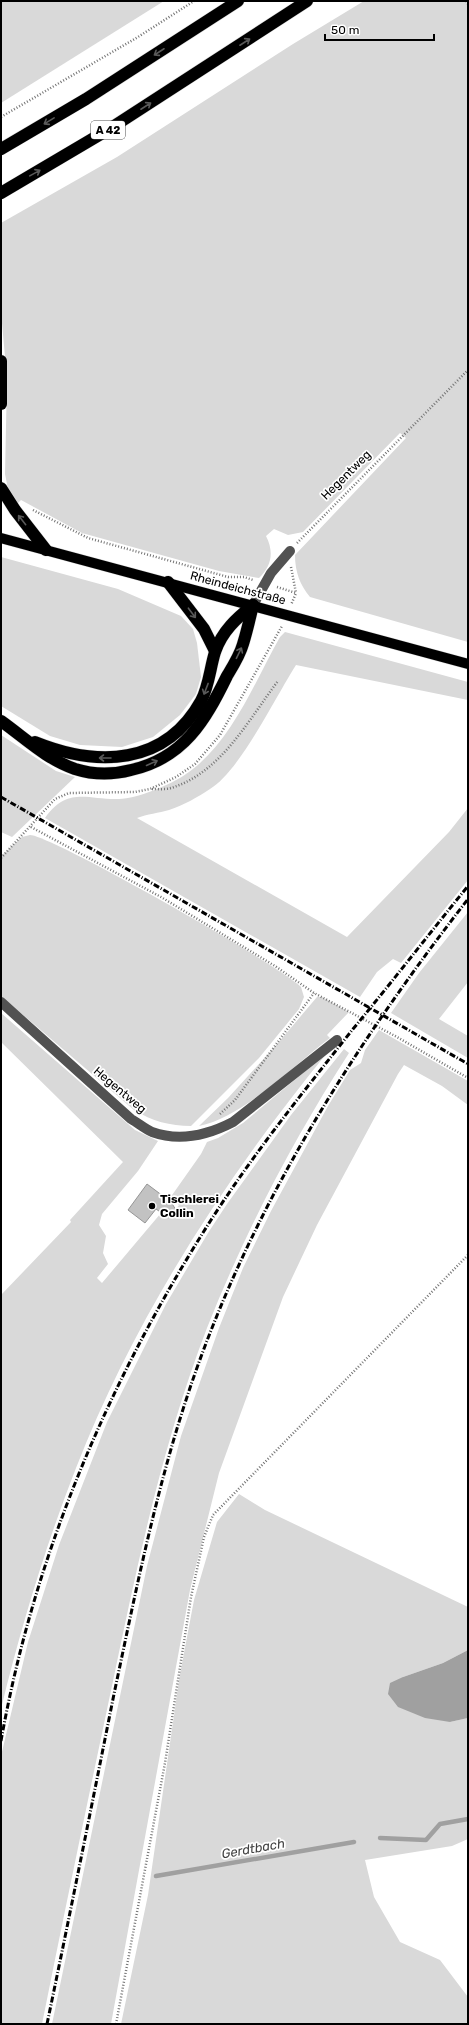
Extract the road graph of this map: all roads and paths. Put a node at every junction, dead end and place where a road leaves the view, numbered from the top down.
1 (194, 1) edge
2 (238, 1) edge
3 (307, 1) edge
4 (466, 1) edge
5 (468, 4) edge
6 (1, 117) edge
7 (1, 149) edge
8 (1, 192) edge
9 (1, 361) edge
10 (468, 370) edge
11 (1, 404) edge
12 (1, 488) edge
13 (15, 510) junction
14 (1, 538) edge
15 (46, 550) junction
16 (290, 552) junction
17 (168, 582) junction
18 (266, 583) junction
19 (296, 593) junction
20 (253, 605) junction
21 (287, 615) junction
22 (215, 651) junction
23 (468, 664) edge
24 (278, 681) dead end
25 (1, 721) edge
26 (23, 736) junction
27 (150, 789) dead end
28 (1, 858) edge
29 (314, 993) junction
30 (1, 1002) edge
31 (337, 1040) dead end
32 (468, 1078) edge
33 (218, 1116) dead end
34 (468, 1256) edge
35 (116, 2024) edge

1 - 6 path
2 -> 7 highway
8 -> 3 highway, A 42
4 - 5 path
9 - 11 highway
10 - 16 path, Hegentweg
12 - 13 highway
15 -> 13 highway
13 - 18 path
14 - 15 main road, Rheindeichstraße
15 - 17 main road, Rheindeichstraße
16 - 18 lane
16 - 19 path
17 - 20 main road, Rheindeichstraße
17 -> 22 highway
18 - 19 path
18 - 20 lane
19 - 21 path
20 - 21 main road, Rheindeichstraße
20 - 22 highway
26 -> 20 highway
21 - 23 main road, Rheindeichstraße
22 -> 26 highway
24 - 27 path
25 - 26 highway
28 - 29 path
29 - 32 path
29 - 33 path
30 - 31 lane, Hegentweg
34 - 35 path

